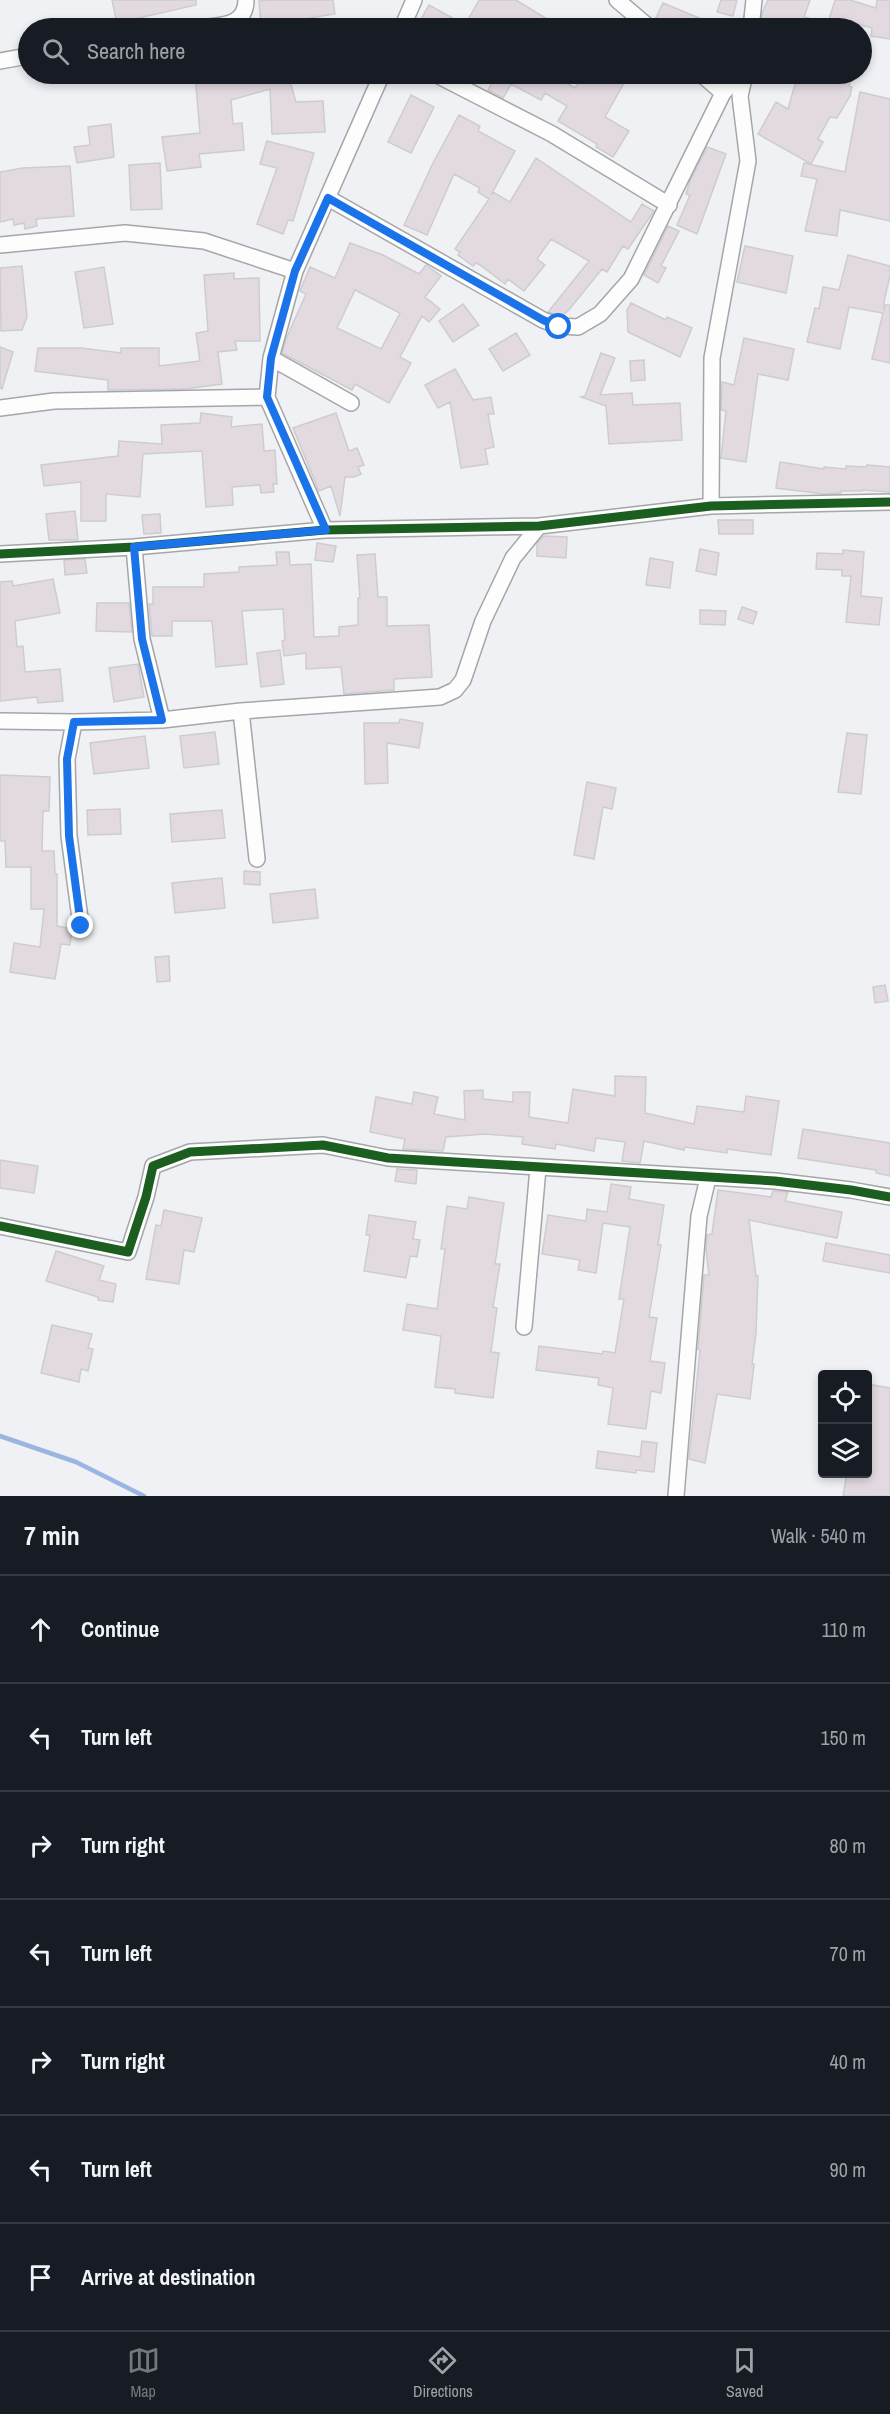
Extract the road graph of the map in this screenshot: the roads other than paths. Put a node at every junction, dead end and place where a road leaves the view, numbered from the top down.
1 (246, 0) edge
2 (414, 0) edge
3 (617, 0) edge
4 (754, 0) edge
5 (242, 18) edge
6 (406, 18) edge
7 (638, 18) edge
8 (752, 18) edge
9 (18, 58) edge
10 (0, 61) edge
11 (378, 84) edge
12 (454, 84) edge
13 (713, 84) edge
14 (731, 84) edge
15 (743, 84) edge
16 (723, 93) junction
17 (328, 198) junction
18 (669, 205) junction
19 (0, 245) edge
20 (295, 271) junction
21 (271, 358) junction
22 (267, 397) junction
23 (351, 403) dead end
24 (0, 408) edge
25 (890, 502) edge
26 (711, 506) junction
27 (539, 526) junction
28 (326, 530) junction
29 (134, 547) junction
30 (0, 554) edge
31 (241, 711) junction
32 (162, 720) junction
33 (0, 721) edge
34 (74, 722) junction
35 (257, 859) dead end
36 (81, 926) dead end
37 (538, 1168) junction
38 (708, 1178) junction
39 (890, 1197) edge
40 (0, 1226) edge
41 (524, 1327) dead end
42 (676, 1496) edge

1 - 5 street
2 - 6 street
3 - 7 street
4 - 8 street
9 - 10 street
11 - 17 street
12 - 18 street
13 - 16 street
14 - 16 street
15 - 26 street
16 - 18 street
17 - 18 street
17 - 20 street
19 - 20 street
20 - 21 street
21 - 22 street
21 - 23 street
22 - 24 street
22 - 28 street
25 - 26 street
26 - 27 street
27 - 28 street
27 - 31 street
28 - 29 street
29 - 30 street
29 - 32 street
31 - 32 street
31 - 35 street
32 - 34 street
33 - 34 street
34 - 36 street
37 - 38 street
37 - 40 street
37 - 41 street
38 - 39 street
38 - 42 street

